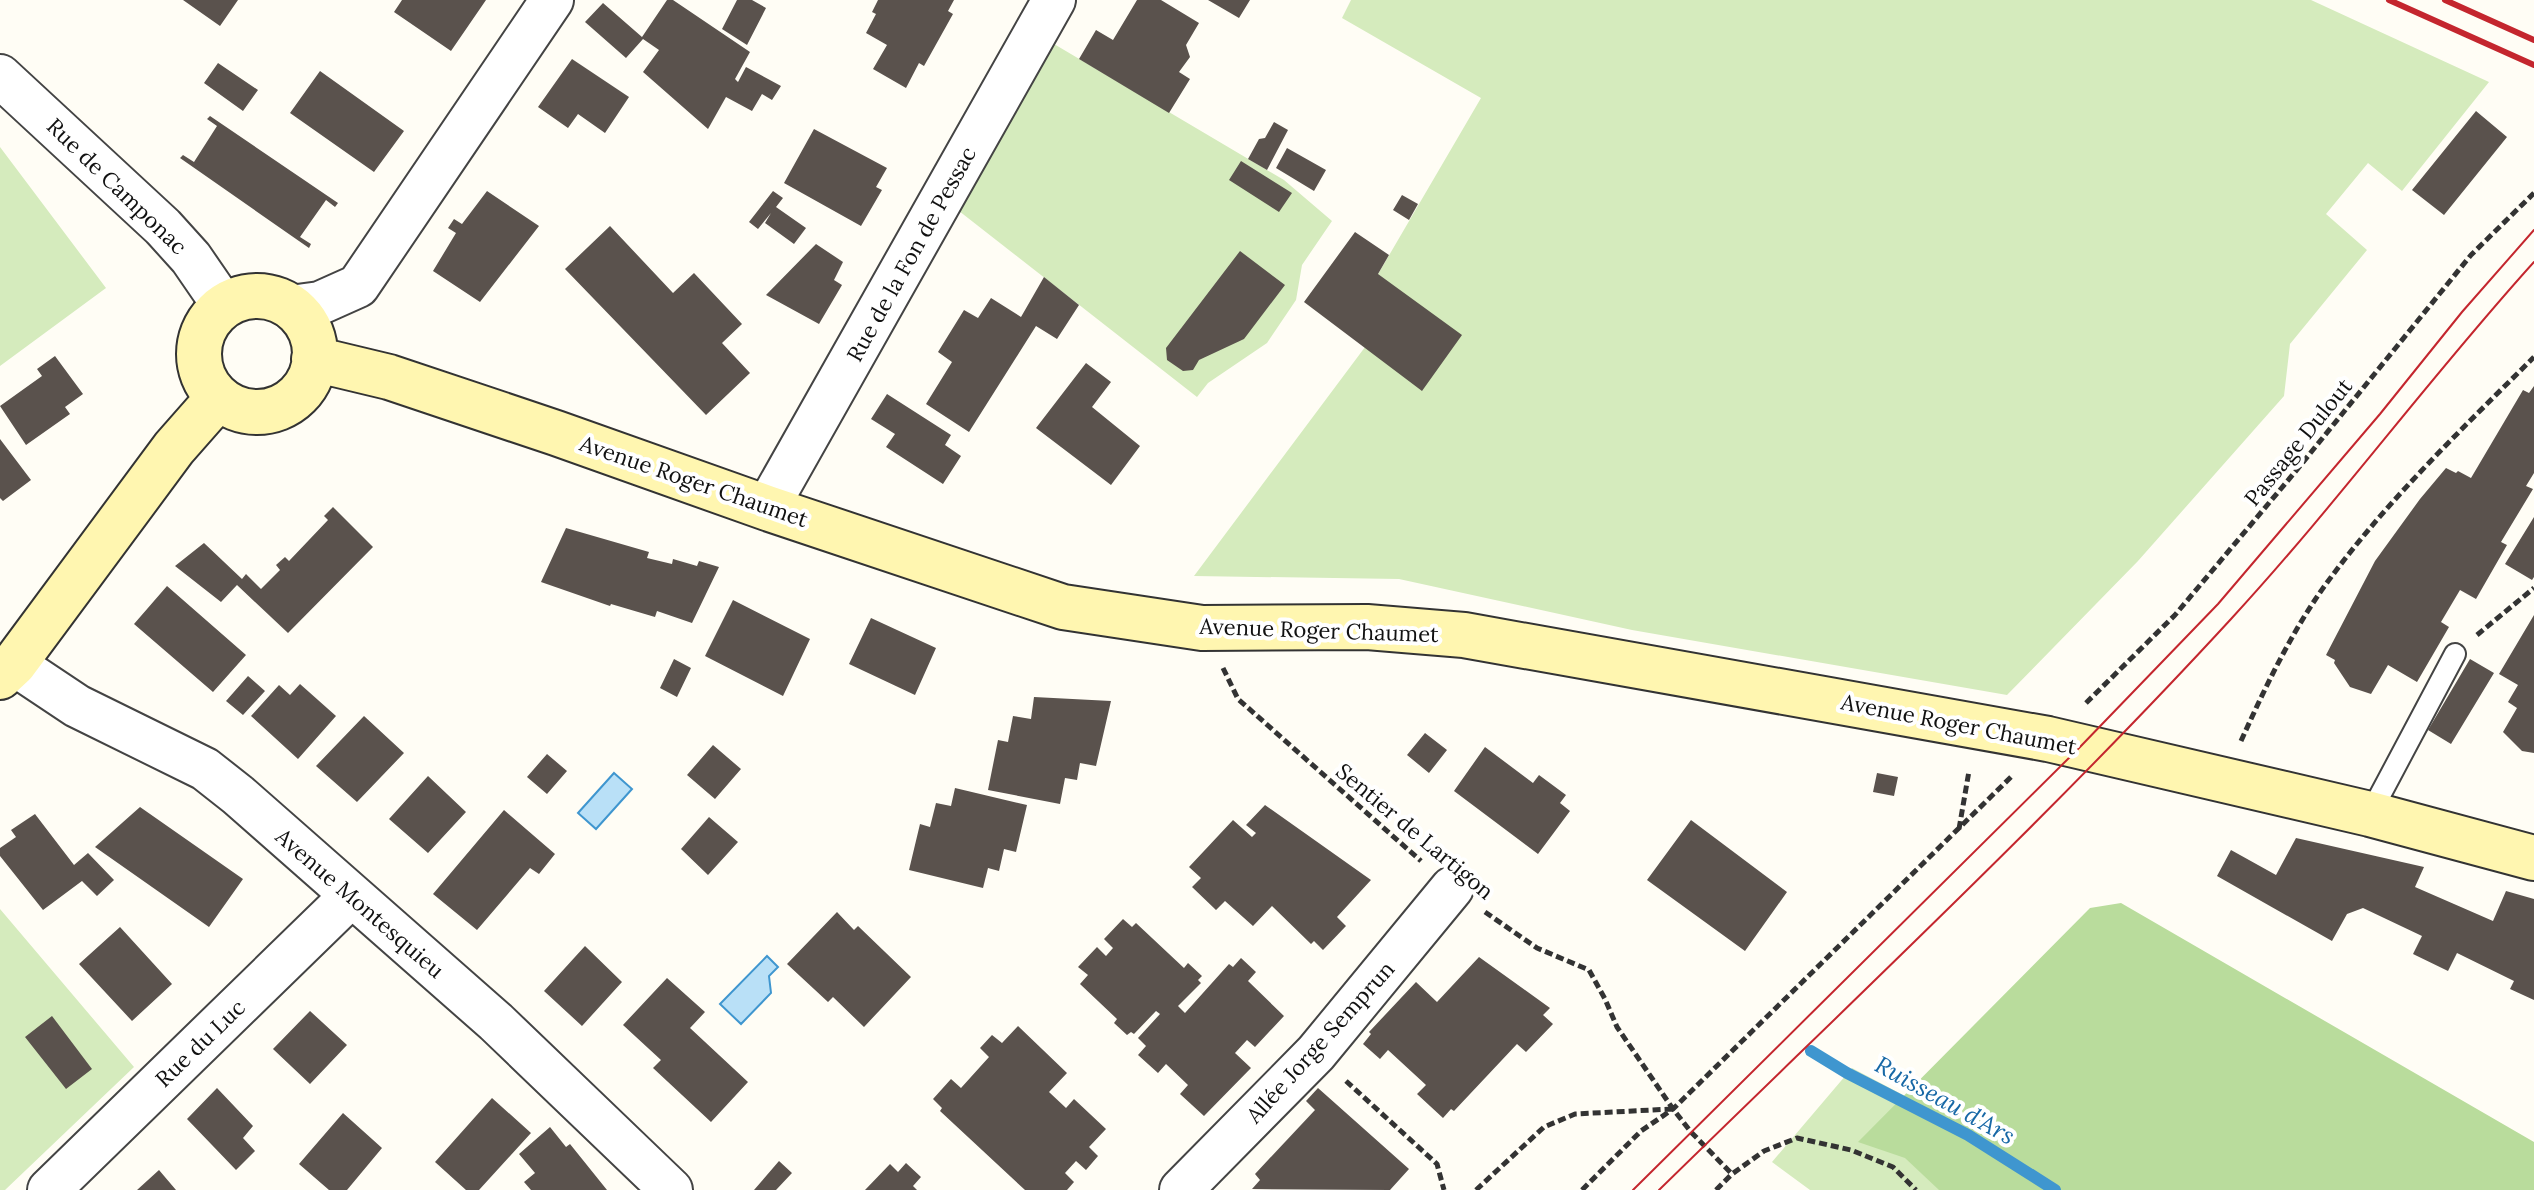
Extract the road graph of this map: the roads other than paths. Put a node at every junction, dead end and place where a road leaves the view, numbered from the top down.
1 (552, 0) edge
2 (1054, 0) edge
3 (0, 76) edge
4 (224, 306) junction
5 (290, 307) junction
6 (314, 359) junction
7 (218, 398) junction
8 (767, 508) junction
9 (2455, 654) road end
10 (7, 670) edge
11 (2370, 814) junction
12 (2534, 858) edge
13 (1452, 888) road end
14 (351, 896) junction
15 (49, 1190) edge
16 (671, 1190) edge
17 (1181, 1190) edge

1 - 5 street
2 - 8 street, Rue de la Fon de Pessac
3 - 4 street, Rue de Camponac
4 - 5 street
4 - 7 street
5 - 6 street
6 - 7 street
6 - 8 street, Avenue Roger Chaumet
7 - 10 street
8 - 11 street, Avenue Roger Chaumet
9 - 11 lane
10 - 14 street, Avenue Montesquieu
11 - 12 street, Avenue Roger Chaumet
13 - 17 street, Allée Jorge Semprun
14 - 15 street, Rue du Luc
14 - 16 street, Avenue Montesquieu

